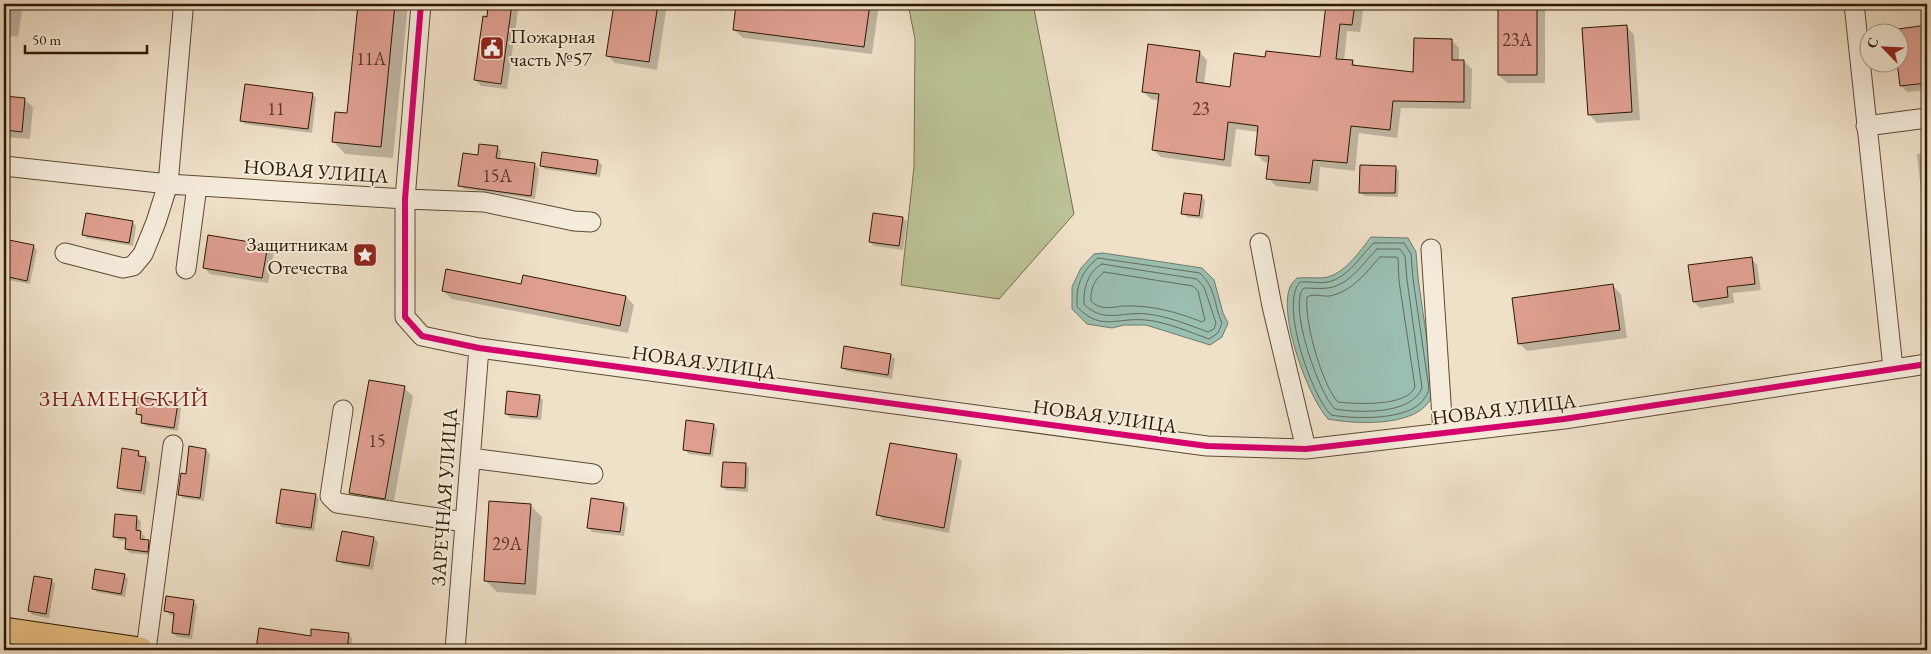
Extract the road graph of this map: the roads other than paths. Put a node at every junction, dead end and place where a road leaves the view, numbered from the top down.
1 (421, 4) edge
2 (1854, 4) edge
3 (183, 10) dead end
4 (1927, 118) edge
5 (1866, 126) junction
6 (4, 166) edge
7 (168, 184) junction
8 (197, 186) junction
9 (405, 199) junction
10 (591, 222) dead end
11 (1260, 243) dead end
12 (1431, 249) dead end
13 (65, 253) dead end
14 (186, 270) dead end
15 (479, 348) junction
16 (1927, 364) edge
17 (1893, 368) junction
18 (343, 410) dead end
19 (1443, 433) junction
20 (174, 445) dead end
21 (1306, 448) junction
22 (470, 458) junction
23 (593, 474) dead end
24 (465, 522) junction
25 (4, 630) edge
26 (140, 650) edge
27 (146, 650) edge
28 (455, 650) edge

1 - 9 street
2 - 5 street
3 - 7 street
4 - 5 street
5 - 17 street
6 - 7 street, НОВАЯ УЛИЦА
7 - 8 street, НОВАЯ УЛИЦА
7 - 13 street
8 - 9 street, НОВАЯ УЛИЦА
8 - 14 street
9 - 10 street
9 - 15 street, НОВАЯ УЛИЦА
11 - 21 street
12 - 19 street
15 - 21 street, НОВАЯ УЛИЦА
15 - 22 street, ЗАРЕЧНАЯ УЛИЦА
16 - 17 street, НОВАЯ УЛИЦА
17 - 19 street, НОВАЯ УЛИЦА
18 - 24 street
19 - 21 street, НОВАЯ УЛИЦА
20 - 27 street
22 - 23 street
22 - 24 street, ЗАРЕЧНАЯ УЛИЦА
24 - 28 street, ЗАРЕЧНАЯ УЛИЦА
25 - 26 main road

